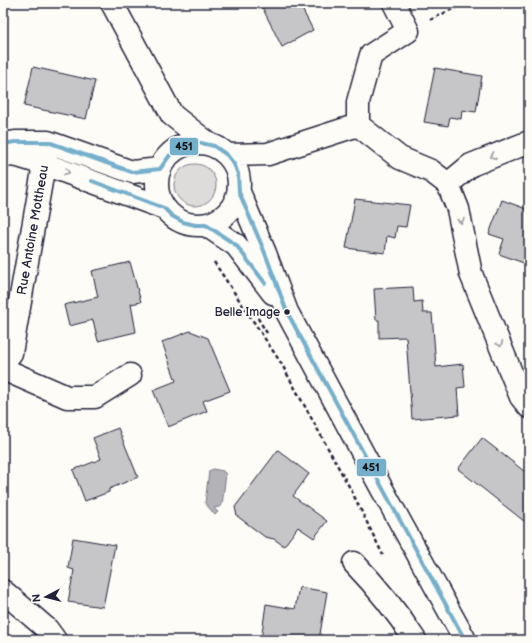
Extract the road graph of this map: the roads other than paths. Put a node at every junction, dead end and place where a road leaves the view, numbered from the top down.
1 (112, 3) edge
2 (394, 3) edge
3 (172, 115) junction
4 (358, 125) junction
5 (48, 142) junction
6 (529, 142) edge
7 (3, 144) edge
8 (218, 150) junction
9 (3, 154) edge
10 (268, 154) junction
11 (165, 162) junction
12 (44, 164) junction
13 (238, 183) junction
14 (448, 184) junction
15 (164, 208) junction
16 (206, 225) junction
17 (287, 312) junction
18 (3, 363) edge
19 (3, 370) edge
20 (130, 375) dead end
21 (529, 407) edge
22 (354, 563) dead end
23 (3, 591) edge
24 (55, 640) edge
25 (415, 640) edge
26 (465, 640) edge

1 - 3 street
2 - 4 street
3 - 8 street
3 - 11 street
4 - 10 street
4 - 14 street
5 - 7 street
5 - 11 street
5 - 12 street, Rue Antoine Mottheau
6 -> 14 street
8 - 10 street
8 - 11 street
8 - 13 street
9 - 12 street
10 - 13 street
11 - 15 street
12 -> 15 street
12 - 18 street, Rue Antoine Mottheau
13 - 16 street
13 - 17 street
14 -> 21 street
15 - 16 street
16 - 17 street
17 - 26 street
19 - 20 street
22 - 25 street
23 - 24 street

